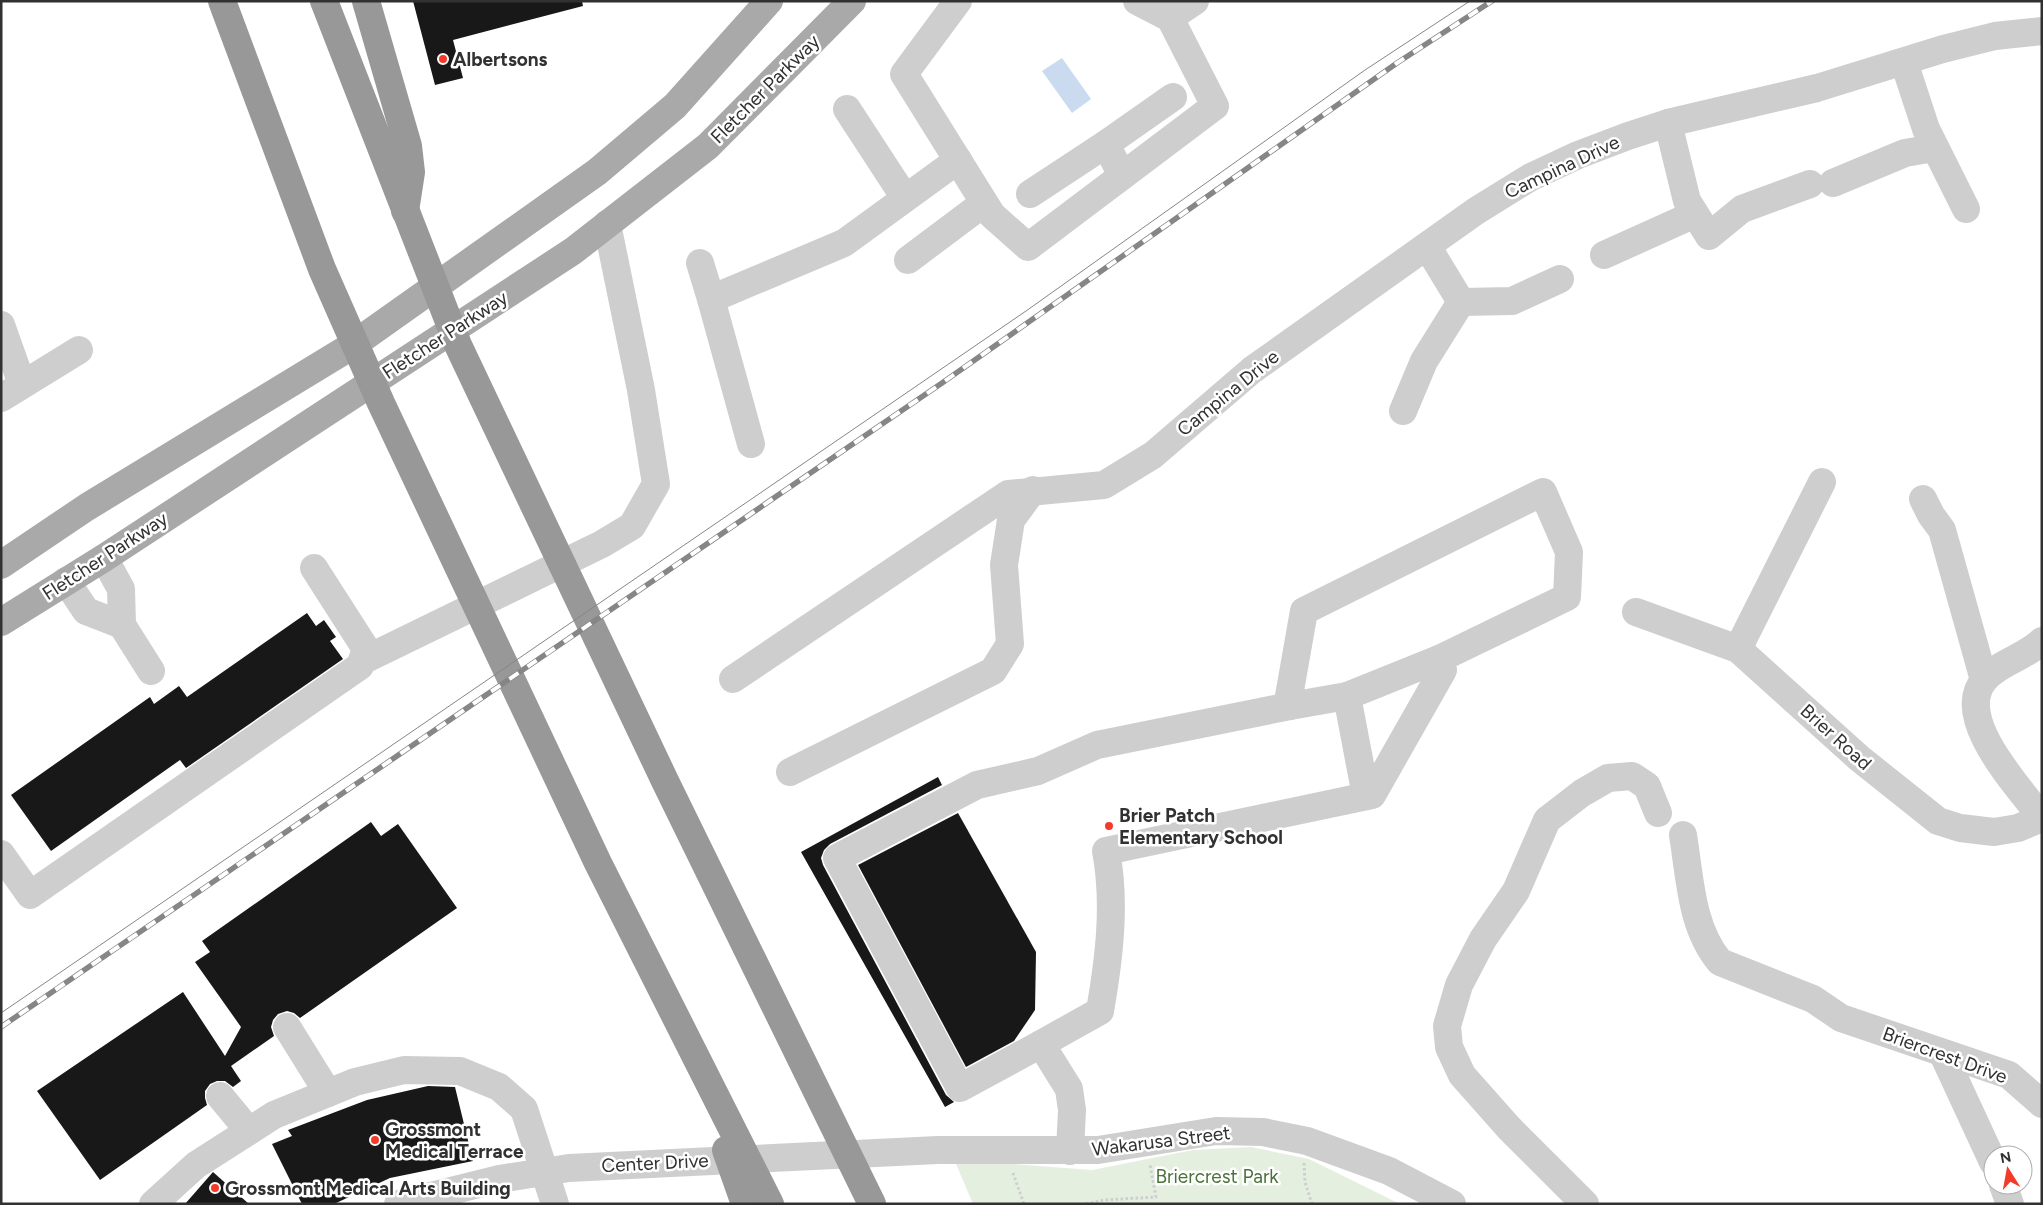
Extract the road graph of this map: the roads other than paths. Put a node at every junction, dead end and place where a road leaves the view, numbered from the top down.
1 (222, 1) edge
2 (324, 1) edge
3 (366, 1) edge
4 (769, 1) edge
5 (852, 1) edge
6 (958, 1) edge
7 (1137, 1) edge
8 (1195, 1) edge
9 (1170, 18) junction
10 (2042, 31) edge
11 (1904, 62) junction
12 (1172, 97) dead end
13 (847, 109) dead end
14 (1668, 123) junction
15 (1106, 144) junction
16 (1934, 148) junction
17 (958, 160) junction
18 (1122, 176) junction
19 (1030, 194) dead end
20 (905, 198) junction
21 (984, 203) junction
22 (1966, 209) dead end
23 (408, 218) junction
24 (607, 224) junction
25 (1702, 225) junction
26 (1427, 246) junction
27 (1604, 255) dead end
28 (908, 260) dead end
29 (700, 262) dead end
30 (1560, 279) dead end
31 (711, 299) junction
32 (1461, 302) junction
33 (1, 325) edge
34 (79, 350) dead end
35 (12, 391) edge
36 (1403, 411) dead end
37 (751, 444) dead end
38 (1822, 482) dead end
39 (1033, 490) junction
40 (1923, 499) dead end
41 (104, 558) junction
42 (1, 565) edge
43 (314, 568) dead end
44 (66, 582) junction
45 (1636, 612) dead end
46 (1, 622) edge
47 (122, 626) junction
48 (2042, 641) edge
49 (1738, 649) junction
50 (1439, 659) junction
51 (364, 660) junction
52 (150, 671) dead end
53 (733, 678) dead end
54 (1984, 680) junction
55 (1347, 696) junction
56 (1290, 706) junction
57 (790, 772) dead end
58 (1366, 796) junction
59 (1658, 813) dead end
60 (2042, 818) edge
61 (1683, 835) dead end
62 (1, 854) edge
63 (287, 1027) dead end
64 (685, 1038) junction
65 (1041, 1044) junction
66 (1943, 1054) junction
67 (323, 1082) junction
68 (220, 1096) dead end
69 (2042, 1104) edge
70 (250, 1131) junction
71 (1985, 1145) edge
72 (1070, 1151) junction
73 (916, 1152) joint
74 (544, 1171) junction
75 (153, 1204) edge
76 (398, 1204) edge
77 (555, 1204) edge
78 (745, 1204) edge
79 (770, 1204) edge
80 (872, 1204) edge
81 (1452, 1204) edge
82 (1585, 1204) edge

1 - 64 highway
2 - 23 highway
3 - 23 highway
4 - 42 main road
5 - 24 main road, Fletcher Parkway
6 - 17 street
7 - 9 street
8 - 9 street
9 - 18 street
10 - 11 street, Campina Drive
11 - 14 street, Campina Drive
11 - 16 street
12 - 15 street
13 - 20 street
14 - 25 street
14 - 26 street, Campina Drive
15 - 18 street
15 - 19 street
16 - 22 street
16 - 25 street
17 - 20 street
17 - 21 street
18 - 21 street
20 - 31 street
21 - 28 street
23 - 80 highway
24 - 41 main road, Fletcher Parkway
24 - 51 street
25 - 27 street
26 - 32 street
26 - 39 street, Campina Drive
29 - 31 street
30 - 32 street
31 - 37 street
32 - 36 street
33 - 35 street
34 - 35 street
38 - 49 street
39 - 53 street
39 - 57 street
40 - 54 street
41 - 44 main road, Fletcher Parkway
41 - 47 street
43 - 51 street
44 - 46 main road, Fletcher Parkway
44 - 47 street
45 - 49 street, Brier Road
47 - 52 street
48 - 54 street
49 - 60 street, Brier Road
50 - 55 street
50 - 56 street
50 - 58 street
51 - 62 street
54 - 60 street
55 - 56 street
55 - 58 street
56 - 65 street
58 - 65 street
59 - 82 street
61 - 66 street, Briercrest Drive
63 - 67 street
64 - 78 highway
64 - 79 highway
65 - 72 street
66 - 69 street, Briercrest Drive
66 - 71 street
67 - 70 street
67 - 74 street
68 - 70 street
70 - 75 street
72 - 73 street, Wakarusa Street
72 - 81 street, Wakarusa Street
73 - 74 street, Center Drive
74 - 76 street, Center Drive
74 - 77 street

